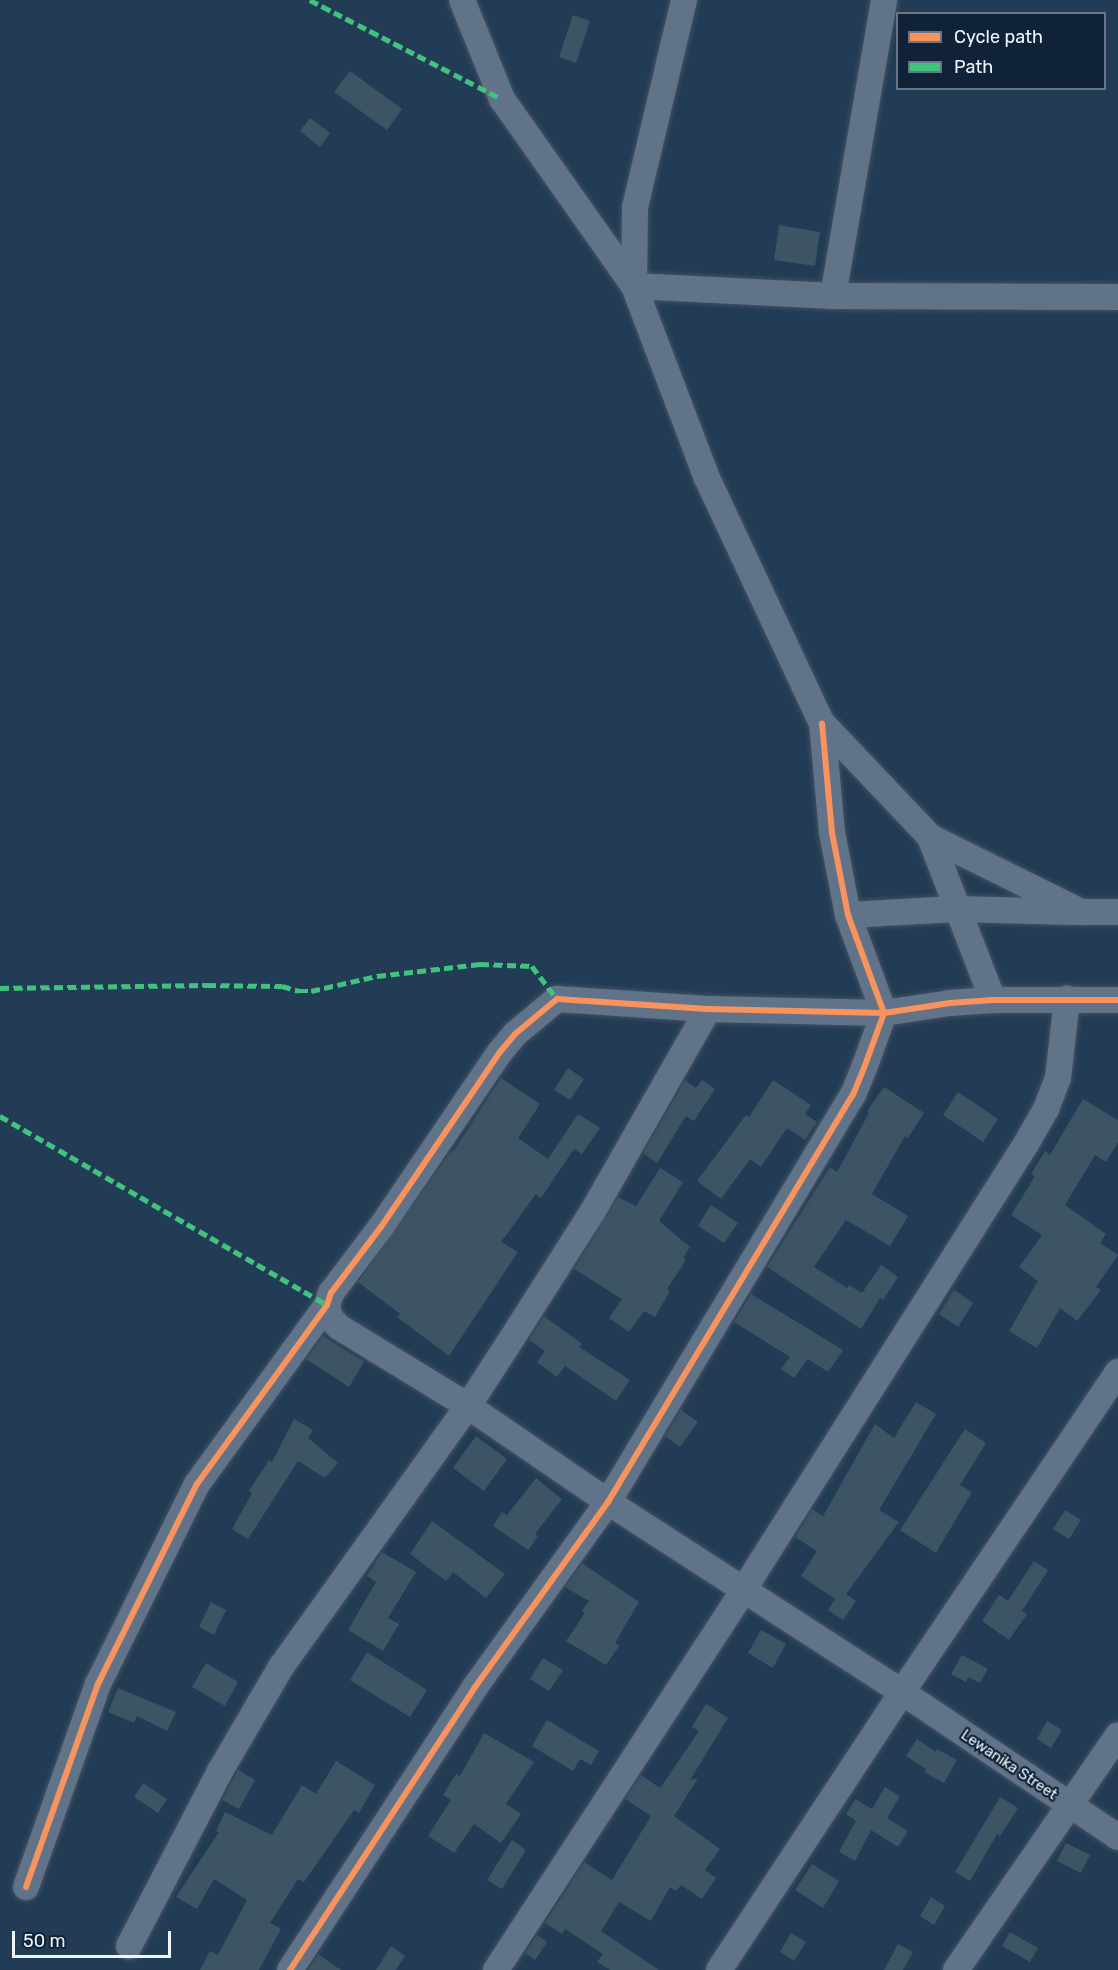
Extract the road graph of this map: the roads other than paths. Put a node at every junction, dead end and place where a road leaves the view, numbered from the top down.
1 (684, 0) edge
2 (884, 0) edge
3 (470, 6) edge
4 (634, 286) junction
5 (833, 296) junction
6 (1118, 297) edge
7 (822, 723) junction
8 (930, 837) junction
9 (956, 909) junction
10 (1081, 912) junction
11 (1118, 912) edge
12 (848, 915) junction
13 (1067, 999) junction
14 (993, 1000) junction
15 (1118, 1000) edge
16 (708, 1010) junction
17 (884, 1013) junction
18 (327, 1305) junction
19 (1118, 1372) edge
20 (468, 1406) junction
21 (608, 1502) junction
22 (744, 1589) junction
23 (902, 1692) junction
24 (1118, 1735) edge
25 (1069, 1805) junction
26 (1118, 1836) edge
27 (26, 1887) dead end
28 (129, 1946) dead end
29 (959, 1969) edge
30 (290, 1970) edge
31 (495, 1970) edge
32 (719, 1970) edge

1 - 4 street
2 - 5 street
3 - 4 street
4 - 5 street
4 - 7 street
5 - 6 street
7 - 8 street
7 - 12 street
8 - 9 street
8 - 10 street
9 - 10 street
9 - 12 street
9 - 14 street
10 - 11 street
12 - 17 street
13 - 14 street
13 - 15 street
13 - 22 street
14 - 17 street
16 - 17 street
16 - 18 street
16 - 20 street
17 - 21 street
18 - 20 street, Lewanika Street
18 - 27 street
19 - 23 street
20 - 21 street, Lewanika Street
20 - 28 street
21 - 22 street, Lewanika Street
21 - 30 street
22 - 23 street, Lewanika Street
22 - 31 street
23 - 25 street, Lewanika Street
23 - 32 street
24 - 25 street
25 - 26 street, Lewanika Street
25 - 29 street

